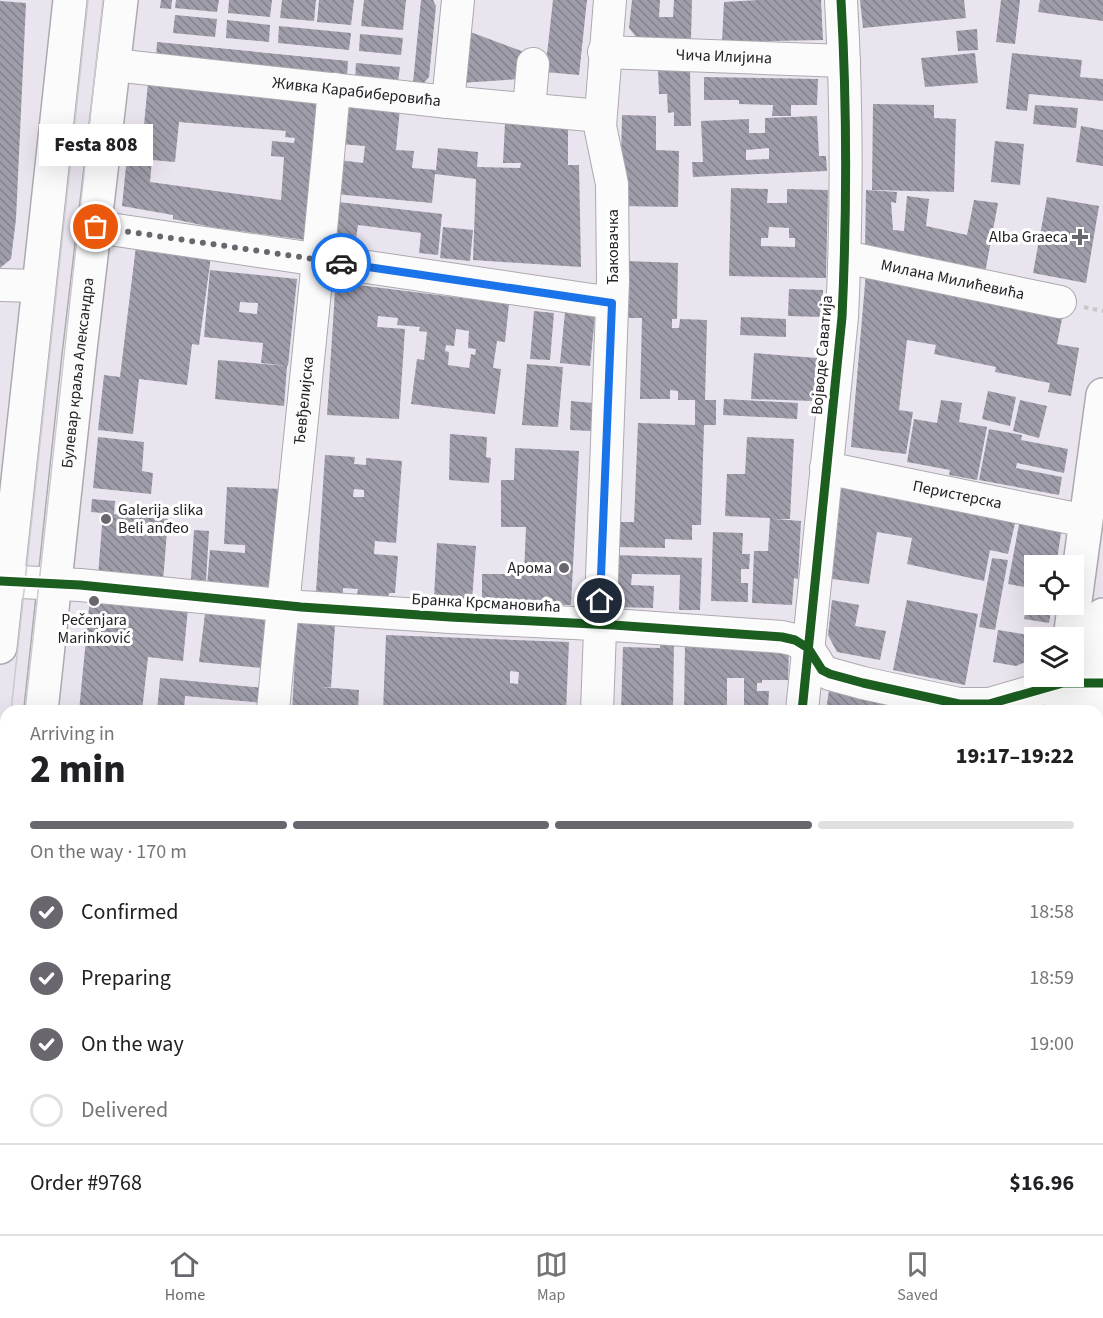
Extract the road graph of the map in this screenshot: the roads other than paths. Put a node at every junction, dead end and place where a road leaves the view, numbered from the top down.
1 (70, 0) edge
2 (122, 0) edge
3 (458, 0) edge
4 (610, 0) edge
5 (841, 0) edge
6 (604, 52) junction
7 (844, 61) junction
8 (533, 64) dead end
9 (114, 65) junction
10 (334, 89) junction
11 (448, 102) junction
12 (529, 109) junction
13 (600, 116) junction
14 (96, 227) junction
15 (845, 257) junction
16 (319, 260) junction
17 (0, 285) edge
18 (38, 286) junction
19 (1059, 302) dead end
20 (612, 303) junction
21 (1103, 395) edge
22 (826, 468) junction
23 (1086, 521) junction
24 (4, 581) edge
25 (55, 584) junction
26 (282, 605) junction
27 (1103, 615) edge
28 (599, 624) junction
29 (1072, 627) edge
30 (0, 647) edge
31 (808, 648) junction
32 (1079, 691) edge
33 (42, 705) edge
34 (274, 705) edge
35 (597, 705) edge
36 (803, 705) edge

1 - 18 main road
2 - 9 main road, Булевар краља Александра
3 - 11 street
4 - 6 street, Ђаковачка
5 - 7 street, Војводе Саватија
6 - 7 street, Чича Илијина
6 - 13 street, Ђаковачка
7 - 15 street, Војводе Саватија
8 - 12 street
9 - 10 street, Живка Карабиберовића
9 - 14 main road, Булевар краља Александра
10 - 11 street, Живка Карабиберовића
10 - 16 street, Ђевђелијска
11 - 12 street, Живка Карабиберовића
12 - 13 street, Живка Карабиберовића
13 - 20 street, Ђаковачка
14 - 16 street
14 - 25 main road, Булевар краља Александра
15 - 19 street, Милана Милићевића
15 - 22 street, Војводе Саватија
16 - 20 street
16 - 26 street, Ђевђелијска
17 - 18 street
18 - 24 main road
20 - 28 street, Ђаковачка
21 - 23 main road
22 - 23 street, Перистерска
22 - 31 street, Војводе Саватија
23 - 29 main road
24 - 25 street, Бранка Крсмановића
24 - 30 main road
25 - 26 street, Бранка Крсмановића
25 - 33 main road, Булевар краља Александра
26 - 28 street, Бранка Крсмановића
26 - 34 street, Ђевђелијска
27 - 32 main road
28 - 31 street, Бранка Крсмановића
28 - 35 street, Ђаковачка
31 - 32 street
31 - 36 street, Војводе Саватија

